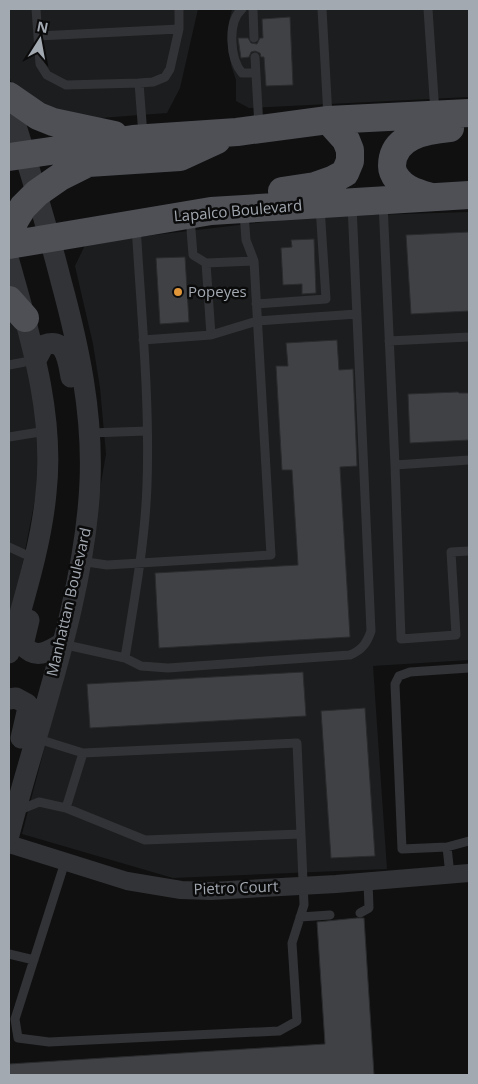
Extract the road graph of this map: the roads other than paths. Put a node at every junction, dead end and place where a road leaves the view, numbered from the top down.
1 (36, 9) edge
2 (179, 9) edge
3 (242, 9) edge
4 (253, 9) edge
5 (322, 9) edge
6 (428, 9) edge
7 (179, 29) junction
8 (38, 36) junction
9 (254, 38) dead end
10 (255, 57) dead end
11 (256, 73) junction
12 (139, 83) junction
13 (9, 96) edge
14 (9, 103) edge
15 (469, 114) edge
16 (435, 116) junction
17 (328, 120) junction
18 (469, 127) edge
19 (248, 130) junction
20 (138, 139) junction
21 (17, 156) edge
22 (37, 193) junction
23 (469, 196) edge
24 (432, 198) junction
25 (383, 200) junction
26 (352, 203) junction
27 (320, 204) junction
28 (244, 209) junction
29 (200, 212) junction
30 (136, 222) junction
31 (9, 235) edge
32 (50, 236) junction
33 (9, 245) edge
34 (9, 261) edge
35 (254, 261) junction
36 (206, 263) junction
37 (326, 299) junction
38 (256, 304) junction
39 (17, 309) edge
40 (357, 314) junction
41 (327, 316) junction
42 (257, 321) junction
43 (211, 335) junction
44 (469, 337) edge
45 (143, 340) junction
46 (389, 341) junction
47 (36, 360) junction
48 (9, 365) edge
49 (88, 408) junction
50 (46, 431) junction
51 (147, 431) junction
52 (90, 433) junction
53 (9, 438) edge
54 (469, 460) edge
55 (395, 465) junction
56 (42, 523) junction
57 (9, 548) edge
58 (469, 551) edge
59 (34, 558) junction
60 (80, 560) junction
61 (140, 563) junction
62 (62, 644) junction
63 (9, 653) edge
64 (125, 658) junction
65 (469, 668) edge
66 (9, 699) edge
67 (35, 738) junction
68 (84, 753) junction
69 (9, 790) edge
70 (12, 804) edge
71 (66, 808) junction
72 (301, 834) junction
73 (9, 835) edge
74 (469, 841) edge
75 (9, 844) edge
76 (447, 847) junction
77 (65, 862) junction
78 (469, 873) edge
79 (450, 874) junction
80 (368, 881) junction
81 (305, 885) junction
82 (360, 912) dead end
83 (330, 915) dead end
84 (300, 917) junction
85 (9, 954) edge
86 (34, 960) junction

1 - 8 lane
2 - 7 lane
3 - 11 lane
4 - 9 lane
5 - 17 lane
6 - 16 lane
7 - 8 lane
7 - 12 lane
8 - 12 lane
10 - 11 lane
11 - 19 lane
12 - 20 lane
13 - 20 main road
14 - 21 street, Manhattan Boulevard
15 - 16 main road
16 - 17 main road
17 - 19 main road
17 - 29 main road
18 - 24 main road
19 - 20 main road
19 - 22 main road
20 - 21 main road
21 - 22 street, Manhattan Boulevard
22 - 31 main road
22 - 32 street, Manhattan Boulevard
23 - 24 main road, Lapalco Boulevard
24 - 25 main road, Lapalco Boulevard
25 - 26 main road, Lapalco Boulevard
25 - 46 lane
26 - 27 main road, Lapalco Boulevard
26 - 40 lane
27 - 28 main road, Lapalco Boulevard
27 - 37 lane
28 - 29 main road, Lapalco Boulevard
28 - 35 lane
29 - 30 main road, Lapalco Boulevard
29 - 36 lane
30 - 32 main road, Lapalco Boulevard
30 - 45 lane
32 - 33 main road, Lapalco Boulevard
32 - 49 street, Manhattan Boulevard
34 - 39 street
35 - 36 lane
35 - 38 lane
36 - 43 lane
37 - 38 lane
37 - 41 lane
38 - 42 lane
39 - 47 street
40 - 41 lane
40 - 64 lane
41 - 42 lane
42 - 43 lane
42 - 61 lane
43 - 45 lane
44 - 46 lane
45 - 51 lane
46 - 55 lane
47 - 48 lane
47 - 49 street
47 - 50 street
49 - 52 street, Manhattan Boulevard
50 - 53 lane
50 - 56 street
51 - 52 lane
51 - 61 lane
52 - 60 street, Manhattan Boulevard
54 - 55 lane
55 - 58 lane
56 - 59 street
56 - 62 street
57 - 59 lane
59 - 63 street
60 - 61 lane
60 - 62 street, Manhattan Boulevard
61 - 64 lane
62 - 64 lane
62 - 67 street, Manhattan Boulevard
65 - 76 lane
66 - 69 street
67 - 68 lane
67 - 70 street, Manhattan Boulevard
68 - 71 lane
68 - 72 lane
70 - 71 lane
70 - 73 street, Manhattan Boulevard
71 - 72 lane
72 - 81 lane
74 - 76 lane
75 - 77 street, Pietro Court
76 - 79 lane
77 - 81 street, Pietro Court
77 - 86 lane
78 - 79 street, Pietro Court
79 - 80 street, Pietro Court
80 - 81 street, Pietro Court
80 - 82 lane
81 - 84 lane
83 - 84 lane
84 - 86 lane
85 - 86 lane

